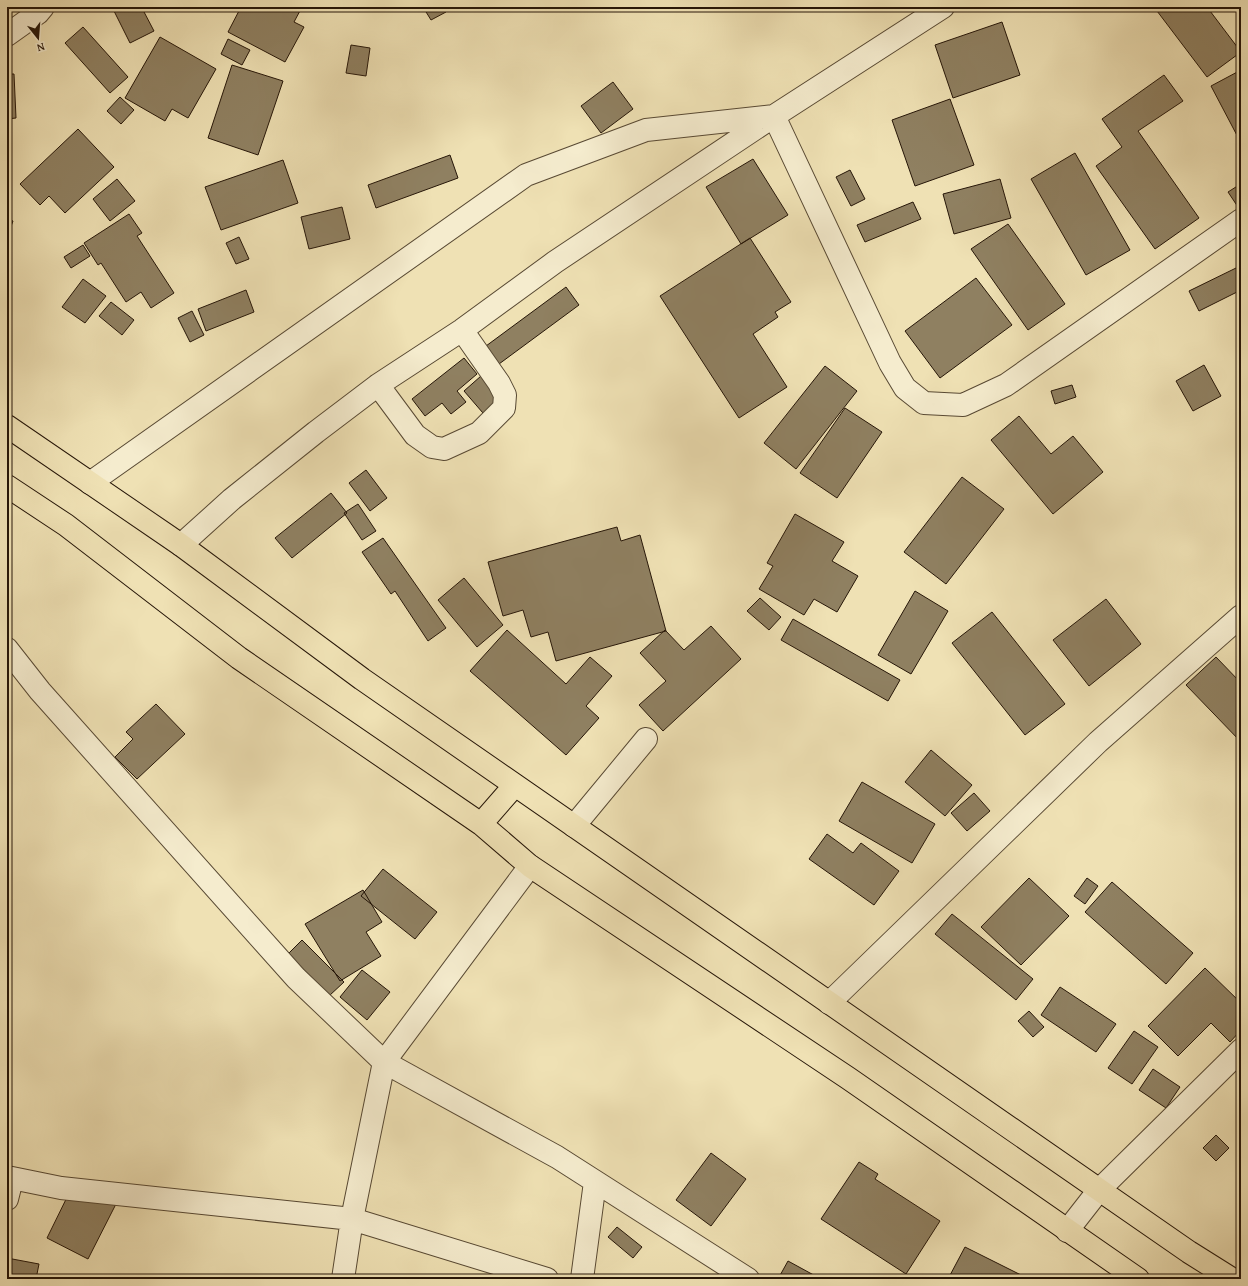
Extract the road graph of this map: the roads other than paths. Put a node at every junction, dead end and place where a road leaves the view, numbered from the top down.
1 (43, 7) edge
2 (943, 7) edge
3 (7, 35) edge
4 (774, 116) junction
5 (1241, 220) edge
6 (462, 330) junction
7 (378, 385) junction
8 (7, 426) edge
9 (90, 483) junction
10 (7, 486) edge
11 (181, 545) junction
12 (1241, 616) edge
13 (7, 649) edge
14 (646, 739) dead end
15 (515, 785) junction
16 (480, 824) junction
17 (574, 826) junction
18 (530, 866) junction
19 (829, 1003) junction
20 (1241, 1050) edge
21 (384, 1062) junction
22 (595, 1182) junction
23 (9, 1185) edge
24 (1099, 1190) junction
25 (352, 1219) junction
26 (1067, 1231) junction
27 (343, 1279) edge
28 (547, 1279) edge
29 (582, 1279) edge
30 (748, 1279) edge
31 (1138, 1279) edge
32 (1232, 1279) edge

1 - 3 street
2 - 4 street
4 - 5 street
4 - 6 street
4 - 9 street
6 - 7 street
6 - 7 street
7 - 11 street
8 - 9 main road
9 - 11 main road
10 - 16 main road
11 - 15 main road
12 - 19 street
13 - 21 street
14 - 17 street
15 - 16 main road
15 - 17 main road
16 - 18 main road
17 - 19 main road
18 - 21 street
18 - 26 main road
19 - 24 main road
20 - 24 street
21 - 22 street
21 - 25 street
22 - 29 street
22 - 30 street
23 - 25 street
24 - 26 street
24 - 32 main road
25 - 27 street
25 - 28 street
26 - 31 main road

